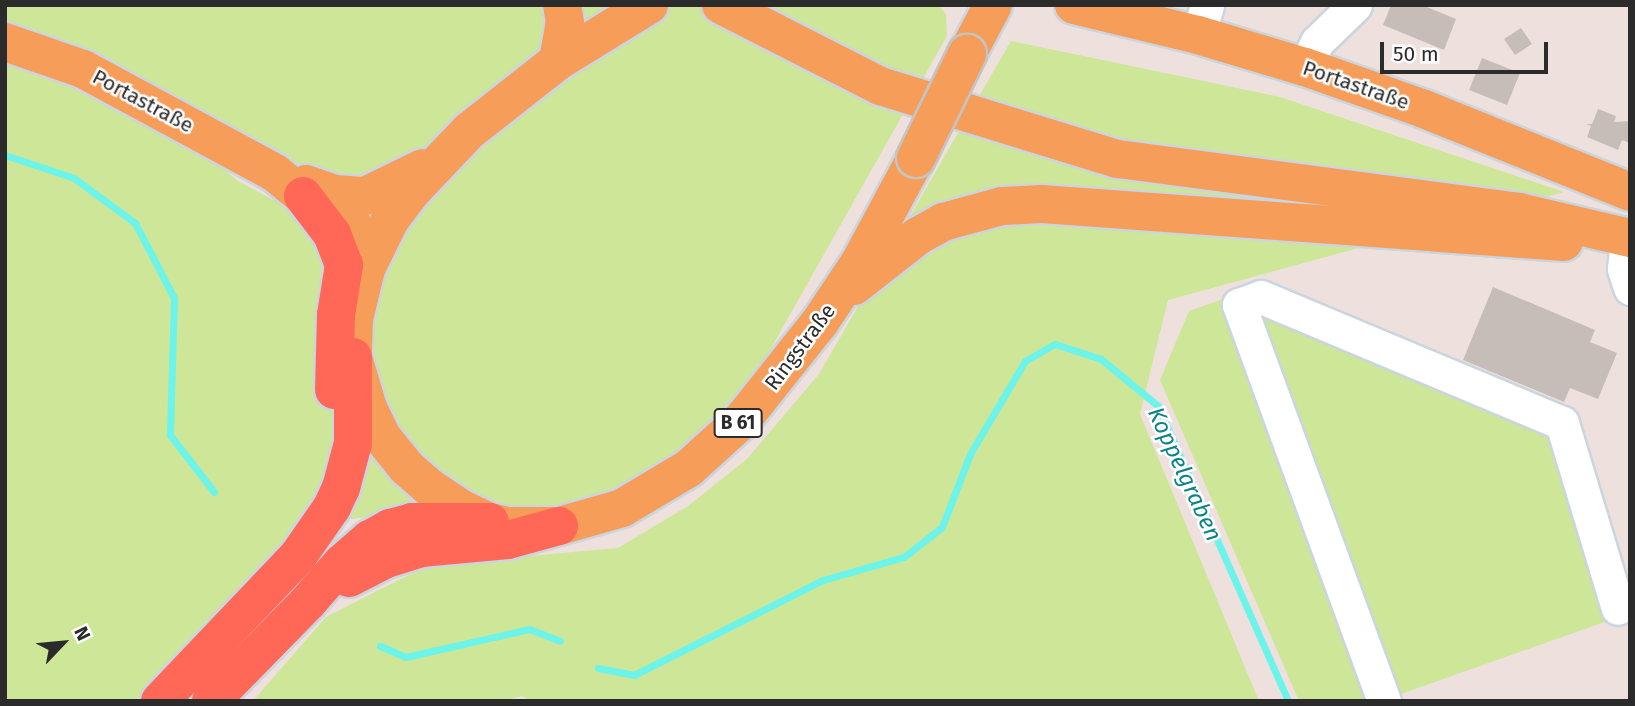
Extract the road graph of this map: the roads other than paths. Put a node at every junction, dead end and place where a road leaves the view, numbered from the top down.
1 (562, 5) edge
2 (721, 5) edge
3 (993, 5) edge
4 (1074, 5) edge
5 (1356, 5) edge
6 (640, 10) edge
7 (1119, 11) edge
8 (1202, 20) edge
9 (5, 42) edge
10 (1305, 67) junction
11 (546, 71) junction
12 (440, 159) junction
13 (289, 185) junction
14 (1630, 192) edge
15 (1629, 246) edge
16 (372, 254) junction
17 (1630, 288) edge
18 (827, 312) junction
19 (353, 357) junction
20 (332, 507) junction
21 (490, 522) junction
22 (559, 526) junction
23 (308, 602) junction
24 (1618, 608) dead end
25 (160, 701) edge
26 (211, 701) edge
27 (1384, 701) edge

1 - 11 main road
2 - 15 main road
3 - 18 main road, Ringstraße / B 61, bridge
4 - 7 main road, Portastraße
5 - 10 street
6 - 11 main road, B 61
7 - 8 main road, Portastraße
8 - 10 main road, Portastraße
9 - 13 main road, Portastraße
10 - 14 main road, Portastraße
11 - 12 main road, B 61
12 - 13 main road, Portastraße
12 - 16 main road, B 61
13 - 16 main road, Portastraße
13 - 20 highway
15 - 17 street
15 - 18 main road
16 - 19 main road, B 61
18 - 22 main road, Ringstraße / B 61
19 - 20 highway, B 61
19 - 21 main road, Ringstraße / B 61
20 - 25 highway, B 61
21 - 22 main road, Ringstraße / B 61
21 - 23 highway, B 61
22 - 23 highway
23 - 26 highway, B 61
24 - 27 street

